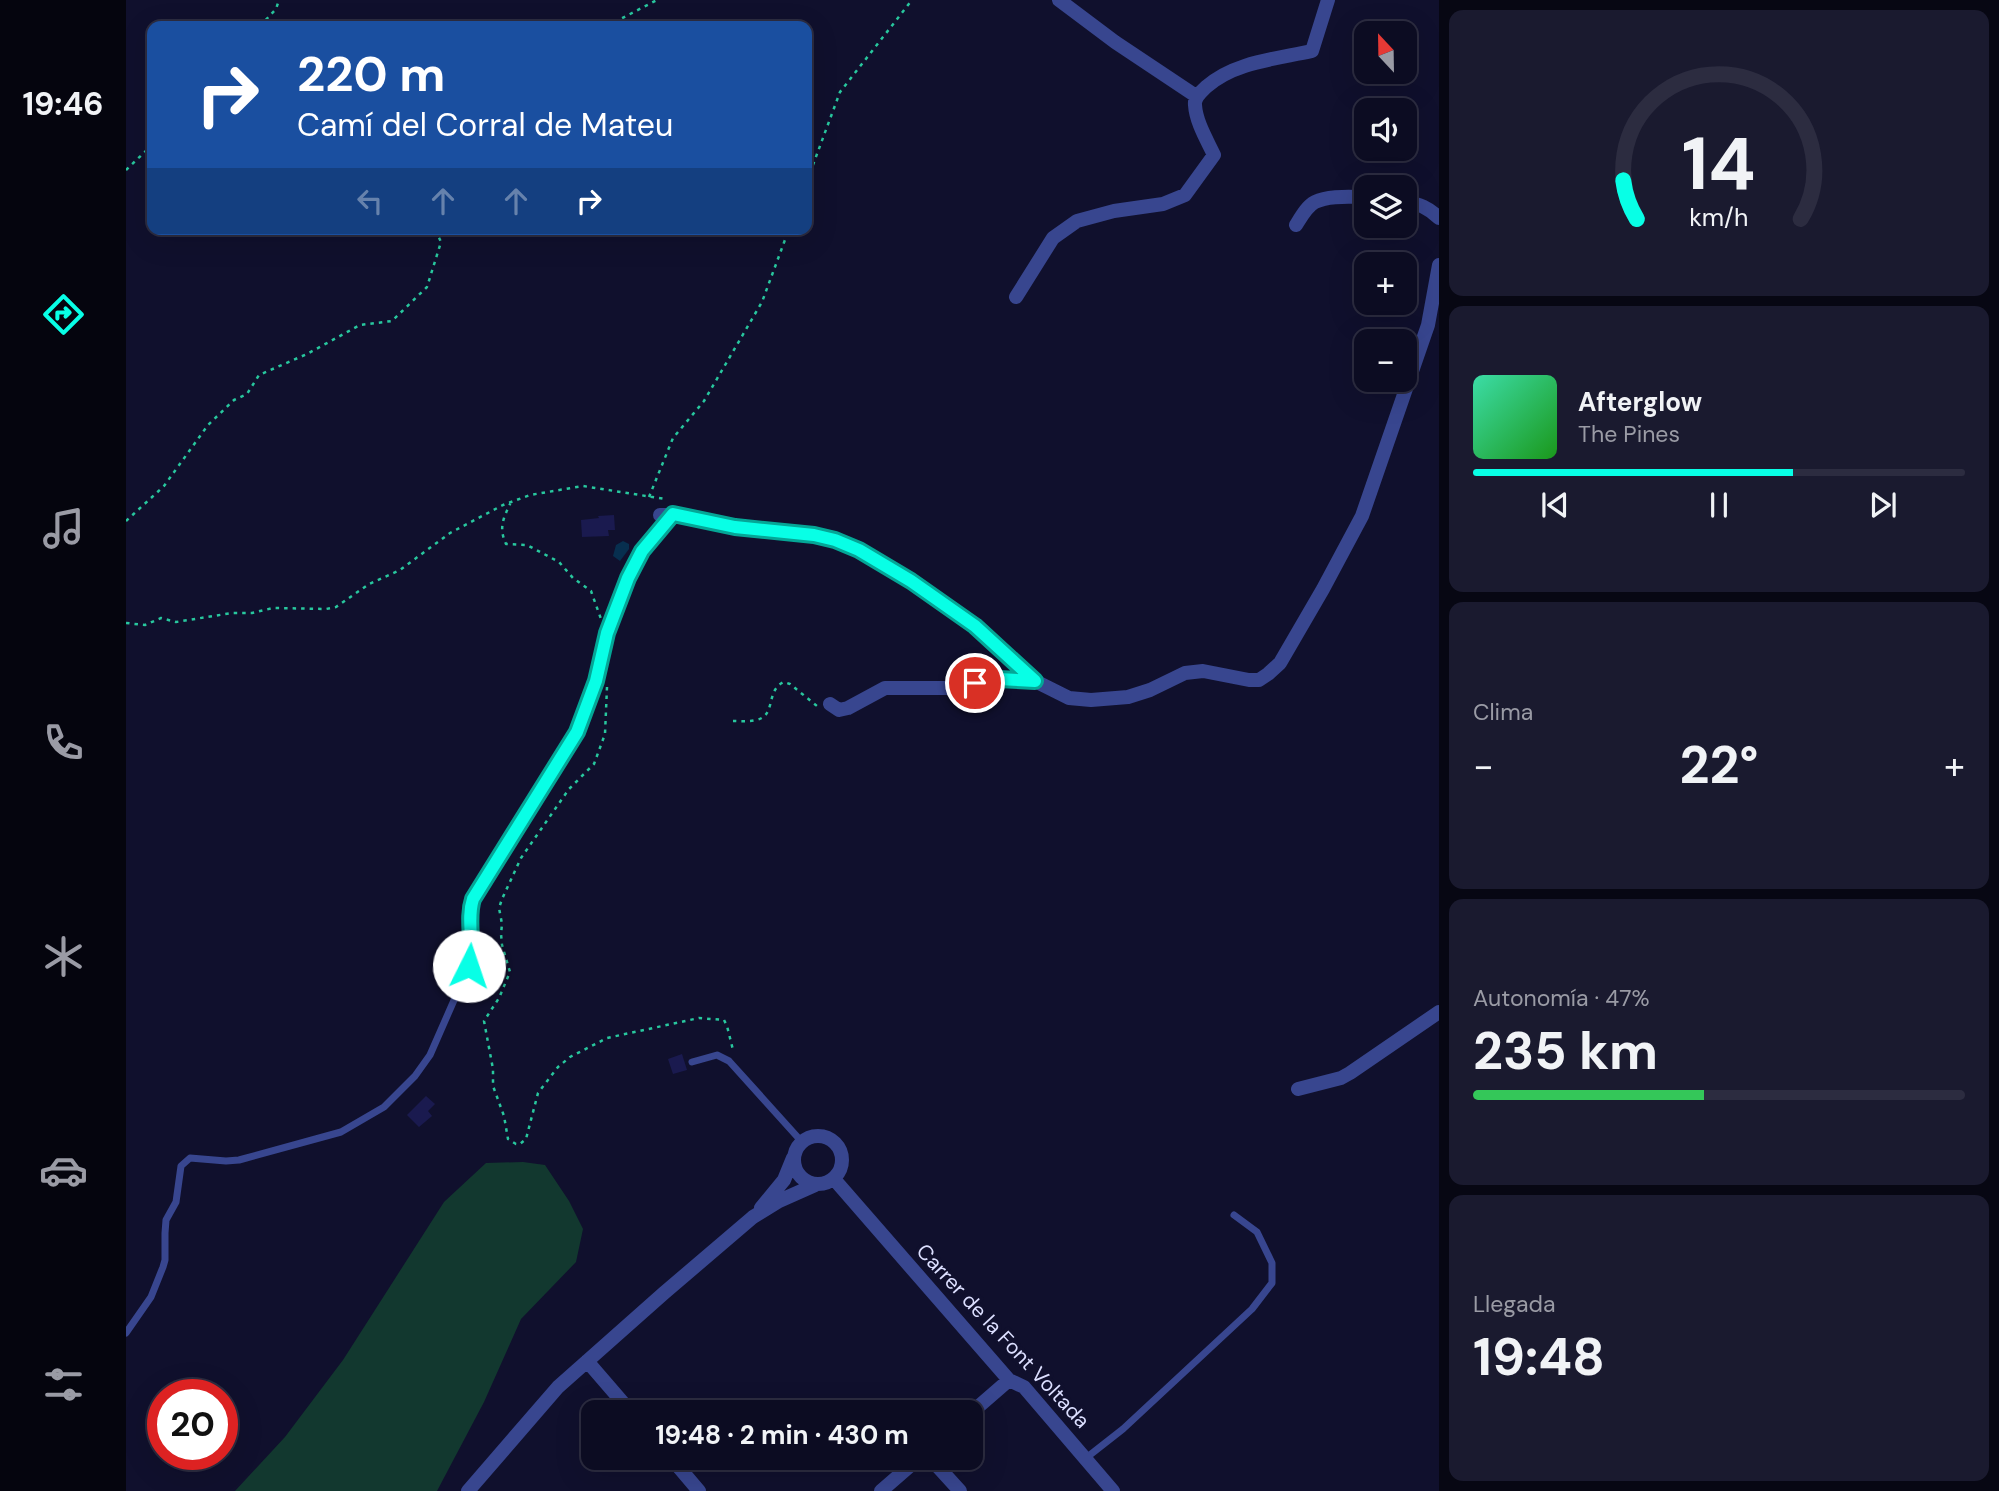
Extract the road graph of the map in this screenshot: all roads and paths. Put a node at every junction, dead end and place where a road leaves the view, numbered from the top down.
1 (279, 0) edge
2 (657, 0) edge
3 (912, 0) edge
4 (1059, 0) edge
5 (1328, 0) edge
6 (265, 21) edge
7 (617, 21) edge
8 (1196, 96) junction
9 (147, 150) edge
10 (812, 168) edge
11 (126, 170) edge
12 (1354, 197) edge
13 (1417, 205) edge
14 (1439, 218) edge
15 (1296, 225) dead end
16 (438, 235) edge
17 (787, 235) edge
18 (1439, 265) edge
19 (1017, 297) dead end
20 (649, 497) junction
21 (512, 502) junction
22 (672, 514) junction
23 (126, 521) edge
24 (126, 623) edge
25 (607, 633) junction
26 (608, 679) dead end
27 (1035, 681) junction
28 (835, 707) joint
29 (733, 722) dead end
30 (1439, 1012) edge
31 (729, 1061) junction
32 (692, 1062) dead end
33 (1298, 1089) dead end
34 (802, 1142) junction
35 (793, 1156) junction
36 (834, 1179) junction
37 (815, 1185) junction
38 (1234, 1215) dead end
39 (753, 1217) junction
40 (126, 1332) edge
41 (587, 1361) junction
42 (1009, 1380) junction
43 (621, 1400) edge
44 (983, 1402) edge
45 (1086, 1458) junction
46 (681, 1470) edge
47 (905, 1470) edge
48 (941, 1470) edge
49 (468, 1491) edge
50 (699, 1491) edge
51 (881, 1491) edge
52 (960, 1491) edge
53 (1113, 1491) edge

1 - 6 path
2 - 7 path
3 - 10 path
4 - 8 street
5 - 8 street
8 - 19 street
9 - 11 path
12 - 15 street
13 - 14 street
16 - 23 path
17 - 20 path
18 - 27 street
20 - 21 path
20 - 22 path
21 - 24 path
21 - 25 path
22 - 25 lane
22 - 27 street
25 - 40 lane
26 - 31 path
27 - 28 street
28 - 29 path
30 - 33 street
31 - 32 lane
31 - 34 lane
34 - 35 street
34 - 36 street
35 - 37 street
35 - 39 street
36 - 37 street
36 - 42 street, Carrer de la Font Voltada
37 - 39 street
38 - 45 lane
39 - 41 street
41 - 43 street
41 - 49 street
42 - 44 street
42 - 45 street, Carrer de la Font Voltada
45 - 53 street, Carrer de la Font Voltada
46 - 50 street
47 - 51 street
48 - 52 street

